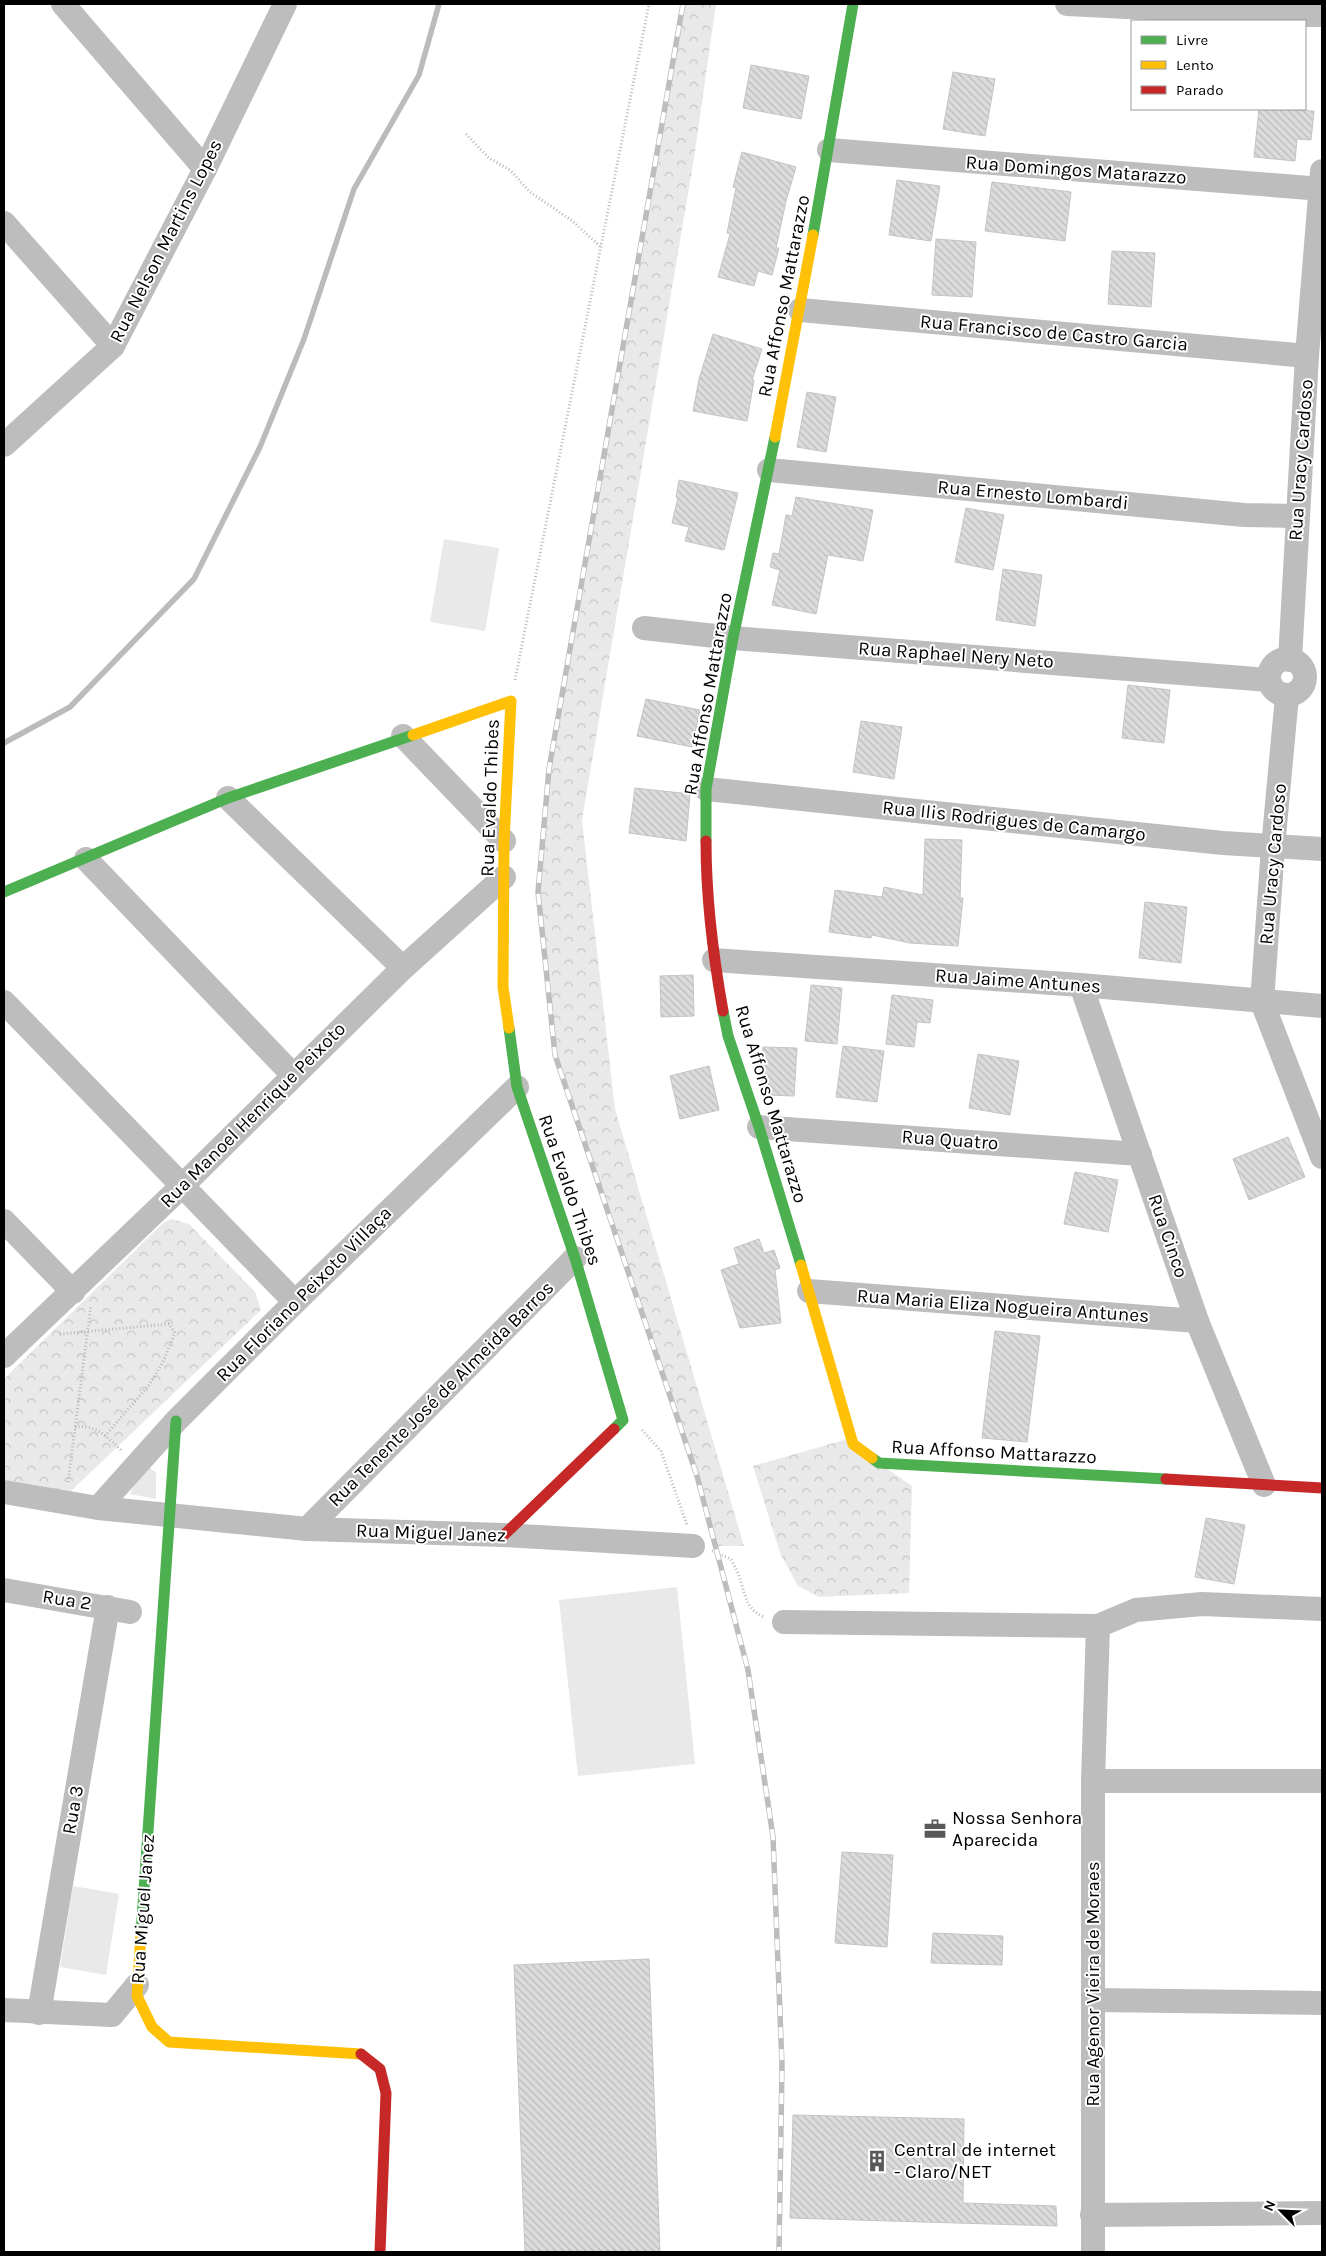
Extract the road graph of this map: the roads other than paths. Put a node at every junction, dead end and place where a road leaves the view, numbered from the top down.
1 (63, 4) edge
2 (285, 4) edge
3 (853, 4) edge
4 (1067, 4) edge
5 (1322, 15) edge
6 (829, 150) junction
7 (205, 169) junction
8 (1322, 171) edge
9 (1322, 189) edge
10 (4, 223) edge
11 (800, 310) junction
12 (113, 346) junction
13 (1307, 356) junction
14 (4, 444) edge
15 (770, 470) junction
16 (1297, 516) junction
17 (644, 628) dead end
18 (733, 638) junction
19 (1304, 676) edge
20 (403, 736) junction
21 (706, 789) junction
22 (228, 798) junction
23 (504, 841) junction
24 (1273, 846) junction
25 (1322, 849) edge
26 (86, 859) junction
27 (504, 877) junction
28 (4, 892) edge
29 (714, 960) junction
30 (403, 968) junction
31 (1081, 985) junction
32 (4, 1002) edge
33 (1262, 1002) junction
34 (1322, 1006) edge
35 (293, 1075) junction
36 (517, 1086) junction
37 (759, 1128) junction
38 (1140, 1154) junction
39 (1322, 1157) edge
40 (182, 1186) junction
41 (4, 1221) edge
42 (575, 1258) junction
43 (809, 1291) junction
44 (73, 1292) junction
45 (295, 1302) junction
46 (1198, 1321) junction
47 (4, 1356) edge
48 (176, 1420) junction
49 (1264, 1485) junction
50 (1322, 1488) edge
51 (4, 1492) edge
52 (98, 1508) junction
53 (170, 1515) junction
54 (307, 1529) junction
55 (504, 1535) junction
56 (693, 1546) road end
57 (4, 1590) edge
58 (119, 1609) joint
59 (1322, 1609) edge
60 (784, 1622) road end
61 (1098, 1626) junction
62 (1093, 1781) junction
63 (1322, 1781) edge
64 (137, 1985) junction
65 (1094, 2000) junction
66 (1322, 2003) edge
67 (4, 2010) edge
68 (39, 2013) junction
69 (1322, 2214) edge
70 (1092, 2215) junction
71 (380, 2252) edge
72 (1093, 2252) edge

1 - 7 street
2 - 7 street, Rua Nelson Martins Lopes
3 - 6 street, Rua Affonso Mattarazzo
4 - 5 street
6 - 9 street, Rua Domingos Matarazzo
6 - 11 street, Rua Affonso Mattarazzo
7 - 12 street, Rua Nelson Martins Lopes
8 - 9 street, Rua Uracy Cardoso
9 - 13 street, Rua Uracy Cardoso
10 - 12 street
11 - 13 street, Rua Francisco de Castro Garcia
11 - 15 street, Rua Affonso Mattarazzo
12 - 14 street, Rua Nelson Martins Lopes
13 - 16 street, Rua Uracy Cardoso
15 - 16 street, Rua Ernesto Lombardi
15 - 18 street, Rua Affonso Mattarazzo
16 - 19 street, Rua Uracy Cardoso
17 - 18 street, Rua Raphael Nery Neto
18 - 19 street, Rua Raphael Nery Neto
18 - 21 street, Rua Affonso Mattarazzo
19 - 24 street, Rua Uracy Cardoso
20 - 22 street, Rua Evaldo Thibes
20 - 23 street
20 - 23 street, Rua Evaldo Thibes
21 - 24 street, Rua Ilis Rodrigues de Camargo
21 - 29 street, Rua Affonso Mattarazzo
22 - 26 street, Rua Evaldo Thibes
22 - 30 street
23 - 27 street, Rua Evaldo Thibes
24 - 25 street, Rua Ilis Rodrigues de Camargo
24 - 33 street, Rua Uracy Cardoso
26 - 28 street, Rua Evaldo Thibes
26 - 35 street
27 - 30 street, Rua Manoel Henrique Peixoto
27 - 36 street, Rua Evaldo Thibes
29 - 31 street, Rua Jaime Antunes
29 - 37 street, Rua Affonso Mattarazzo
30 - 35 street, Rua Manoel Henrique Peixoto
31 - 33 street, Rua Jaime Antunes
31 - 38 street, Rua Cinco
32 - 40 street
33 - 34 street, Rua Jaime Antunes
33 - 39 street
35 - 40 street, Rua Manoel Henrique Peixoto
36 - 42 street, Rua Evaldo Thibes
36 - 45 street, Rua Floriano Peixoto Villaça
37 - 38 street, Rua Quatro
37 - 43 street, Rua Affonso Mattarazzo
38 - 46 street, Rua Cinco
40 - 44 street, Rua Manoel Henrique Peixoto
40 - 45 street
41 - 44 street
42 - 54 street, Rua Tenente José de Almeida Barros
42 - 55 street, Rua Evaldo Thibes
43 - 46 street, Rua Maria Eliza Nogueira Antunes
43 - 49 street, Rua Affonso Mattarazzo
44 - 47 street, Rua Manoel Henrique Peixoto
45 - 48 street, Rua Floriano Peixoto Villaça
46 - 49 street, Rua Cinco
48 - 52 street, Rua Floriano Peixoto Villaça
48 - 53 street, Rua Miguel Janez
49 - 50 street, Rua Affonso Mattarazzo
51 - 52 street, Rua Miguel Janez
52 - 53 street, Rua Miguel Janez
53 - 54 street, Rua Miguel Janez
53 - 64 street, Rua Miguel Janez
54 - 55 street, Rua Miguel Janez
55 - 56 street, Rua Miguel Janez
57 - 58 street, Rua 2
58 - 68 street, Rua 3
59 - 61 street
60 - 61 street
61 - 62 street, Rua Agenor Vieira de Moraes
62 - 63 street
62 - 65 street, Rua Agenor Vieira de Moraes
64 - 68 street
64 - 71 street, Rua Miguel Janez
65 - 66 street
65 - 70 street, Rua Agenor Vieira de Moraes
67 - 68 street
69 - 70 street
70 - 72 street, Rua Agenor Vieira de Moraes

